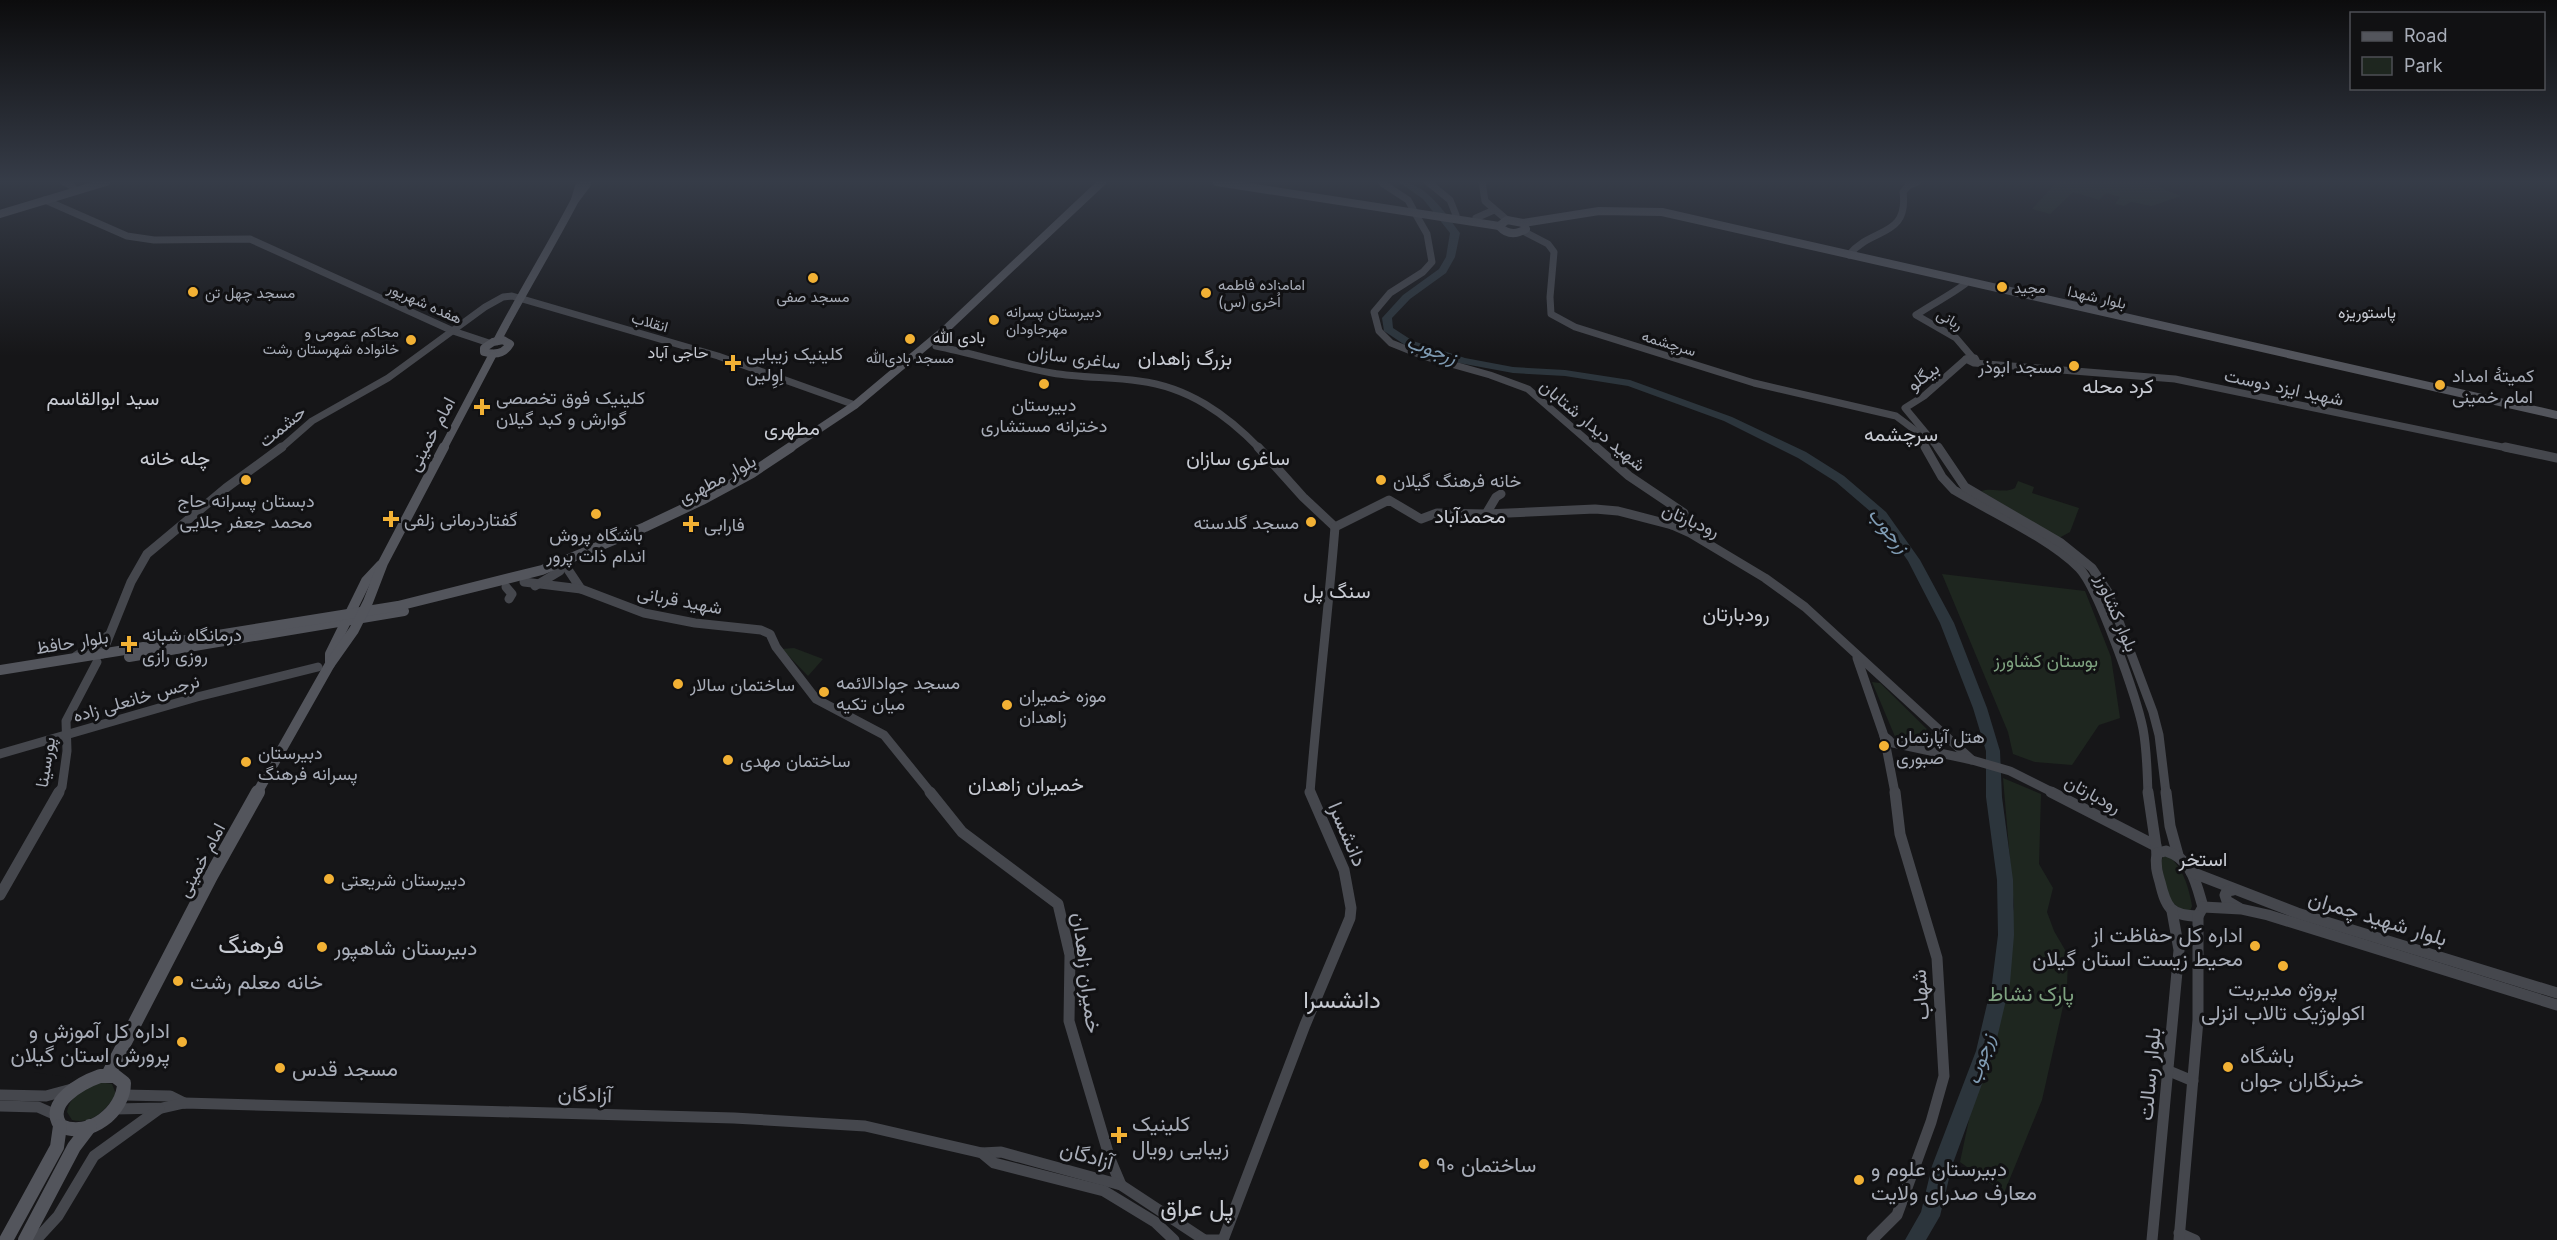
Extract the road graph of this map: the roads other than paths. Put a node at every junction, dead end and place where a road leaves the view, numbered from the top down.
1 (252, 240) edge
2 (553, 240) edge
3 (1043, 240) edge
4 (1048, 240) edge
5 (1428, 240) edge
6 (1542, 240) edge
7 (1775, 240) edge
8 (1778, 240) edge
9 (1867, 240) edge
10 (1849, 255) junction
11 (1968, 283) junction
12 (521, 299) junction
13 (456, 332) junction
14 (496, 341) junction
15 (936, 344) junction
16 (493, 354) junction
17 (1972, 360) junction
18 (2445, 393) junction
19 (859, 406) junction
20 (1906, 409) junction
21 (1882, 411) joint
22 (1893, 415) junction
23 (2557, 416) edge
24 (2557, 420) edge
25 (2557, 458) edge
26 (1501, 494) dead end
27 (681, 514) junction
28 (1486, 514) junction
29 (1672, 525) junction
30 (1335, 527) junction
31 (564, 569) junction
32 (524, 582) junction
33 (535, 585) junction
34 (506, 587) junction
35 (581, 590) junction
36 (2094, 590) junction
37 (2108, 592) junction
38 (451, 597) junction
39 (509, 599) dead end
40 (354, 616) junction
41 (111, 633) junction
42 (1856, 656) junction
43 (99, 658) junction
44 (72, 659) junction
45 (324, 666) junction
46 (0, 670) edge
47 (0, 678) edge
48 (1882, 679) junction
49 (1865, 680) junction
50 (67, 736) junction
51 (1884, 736) junction
52 (1893, 743) junction
53 (0, 754) edge
54 (1972, 760) junction
55 (1892, 769) junction
56 (2151, 824) junction
57 (2131, 833) junction
58 (2156, 850) junction
59 (2178, 855) junction
60 (2191, 872) junction
61 (2233, 890) junction
62 (0, 895) edge
63 (1058, 904) joint
64 (2241, 909) junction
65 (2172, 911) junction
66 (2200, 912) junction
67 (2180, 950) junction
68 (2200, 956) junction
69 (2557, 993) edge
70 (2557, 1005) edge
71 (2169, 1071) junction
72 (108, 1075) junction
73 (2193, 1081) junction
74 (74, 1088) junction
75 (0, 1095) edge
76 (124, 1095) junction
77 (184, 1103) junction
78 (0, 1106) edge
79 (162, 1107) junction
80 (115, 1109) junction
81 (58, 1121) junction
82 (90, 1126) junction
83 (982, 1153) junction
84 (1110, 1159) junction
85 (1102, 1178) junction
86 (1121, 1185) junction
87 (2179, 1237) edge
88 (6, 1240) edge
89 (25, 1240) edge
90 (36, 1240) edge
91 (1174, 1240) edge
92 (1202, 1240) edge
93 (1221, 1240) edge
94 (1872, 1240) edge
95 (2152, 1240) edge
96 (2195, 1240) edge

1 - 13 main road, هفده شهریور
2 - 12 main road
3 - 15 main road, بلوار مطهری
4 - 15 main road, بلوار مطهری
5 - 29 main road, شهید دیدار شتابان
6 - 21 main road, سرچشمه
7 - 11 main road, بلوار شهدا
8 - 10 main road, بلوار شهدا
9 - 10 main road
10 - 11 main road, بلوار شهدا
11 - 17 main road, ربانی
11 - 18 main road, بلوار شهدا
12 - 13 main road
12 - 14 main road
12 - 19 main road, انقلاب
13 - 14 main road, هفده شهریور
13 - 41 main road, حشمت
14 - 16 main road
14 - 16 main road, امام خمینی
15 - 19 main road, بلوار مطهری
15 - 30 main road, ساغری سازان
16 - 40 main road, امام خمینی
17 - 20 main road, بیگلو
17 - 25 main road, شهید ایزد دوست
18 - 23 main road, بلوار شهدا
18 - 24 main road, بلوار شهدا
19 - 27 main road, بلوار مطهری
20 - 22 main road, بیگلو
20 - 37 main road, بلوار کشاورز
21 - 22 main road, بلوار کشاورز
22 - 36 main road, بلوار کشاورز
26 - 28 main road
27 - 31 main road, بلوار مطهری
27 - 38 main road, بلوار مطهری
28 - 29 main road, رودبارتان
28 - 30 main road, رودبارتان
29 - 42 main road, رودبارتان
30 - 93 main road, دانشسرا
31 - 32 main road, بلوار مطهری
31 - 33 main road
31 - 35 main road
32 - 33 main road, شهید قربانی
32 - 34 main road, بلوار مطهری
33 - 35 main road, شهید قربانی
34 - 38 main road, بلوار مطهری
34 - 39 main road
35 - 63 main road, شهید قربانی
36 - 37 main road
36 - 56 main road, بلوار کشاورز
37 - 59 main road, بلوار کشاورز
38 - 40 main road, بلوار مطهری
40 - 43 main road, بلوار حافظ
40 - 45 main road, امام خمینی
41 - 43 main road, حشمت
41 - 44 main road
42 - 48 main road, رودبارتان
42 - 49 main road, شهاب
43 - 44 main road, بلوار حافظ
43 - 47 main road, بلوار حافظ
43 - 50 main road, پورسینا
44 - 46 main road, بلوار حافظ
45 - 50 main road, نرجس خانعلی زاده
45 - 72 main road, امام خمینی
48 - 49 main road
48 - 54 main road, رودبارتان
49 - 51 main road, شهاب
50 - 53 main road, نرجس خانعلی زاده
50 - 62 main road, پورسینا
51 - 52 main road
51 - 55 main road, شهاب
52 - 54 main road, رودبارتان
52 - 55 main road
54 - 57 main road, رودبارتان
55 - 94 main road, شهاب
56 - 57 main road
56 - 58 main road, بلوار کشاورز
57 - 58 main road, رودبارتان
58 - 59 main road
58 - 65 main road, بلوار کشاورز
59 - 60 main road
60 - 61 main road, بلوار شهید چمران
60 - 66 main road
61 - 64 main road
61 - 69 main road, بلوار شهید چمران
63 - 84 main road, خمیران زاهدان
64 - 66 main road, بلوار شهید چمران
64 - 70 main road, بلوار شهید چمران
65 - 66 main road, بلوار شهید چمران
65 - 67 main road, بلوار رسالت
66 - 68 main road
67 - 68 main road
67 - 71 main road, بلوار رسالت
68 - 73 main road
71 - 73 main road
71 - 95 main road, بلوار رسالت
72 - 74 main road
72 - 76 main road
73 - 87 main road
74 - 75 main road
74 - 81 main road
76 - 77 main road
76 - 80 main road
77 - 79 main road
77 - 83 main road, آزادگان
78 - 81 main road
79 - 80 main road
79 - 90 main road
80 - 82 main road
81 - 82 main road
81 - 88 main road
82 - 89 main road
83 - 85 main road, آزادگان
83 - 91 main road, آزادگان
84 - 85 main road
84 - 86 main road, خمیران زاهدان
85 - 86 main road, آزادگان
86 - 92 main road, آزادگان
87 - 96 main road
92 - 93 main road

